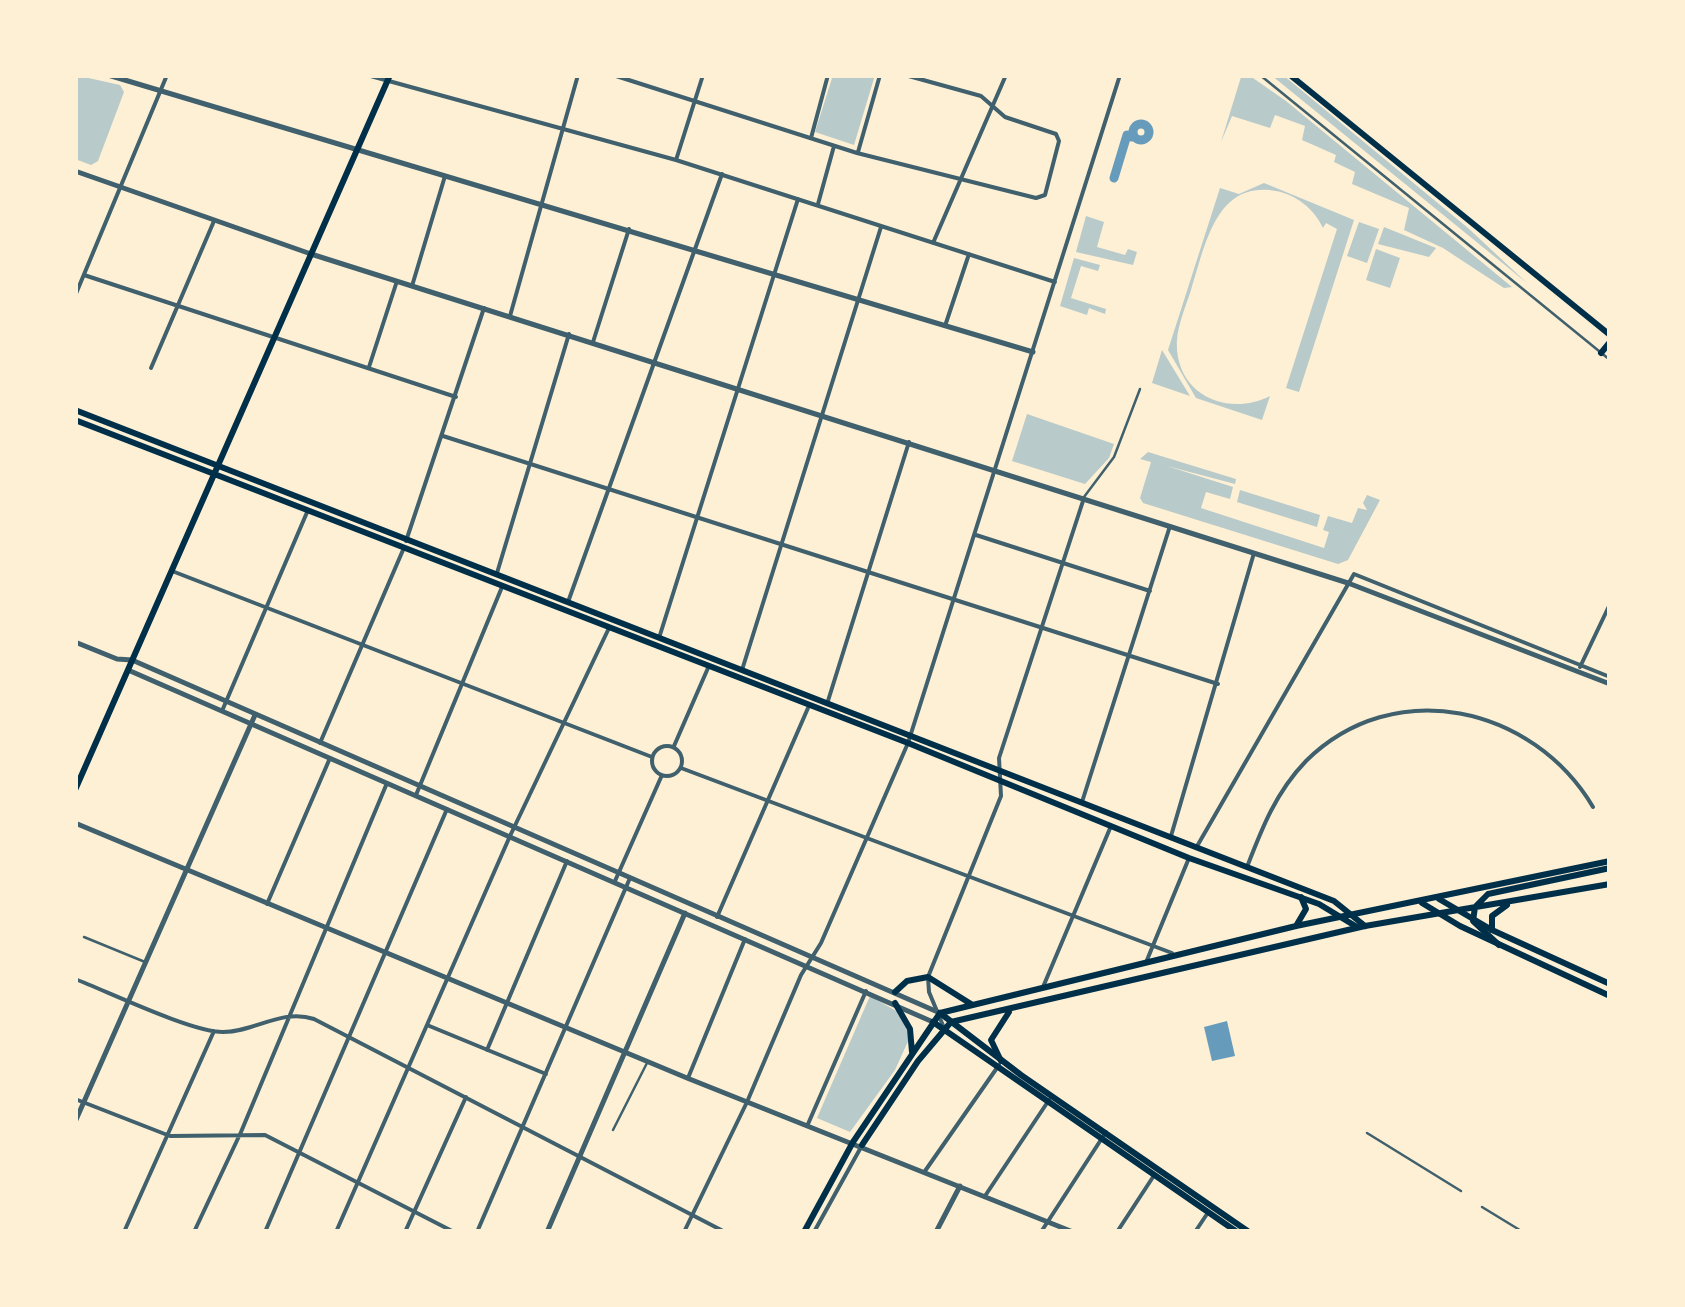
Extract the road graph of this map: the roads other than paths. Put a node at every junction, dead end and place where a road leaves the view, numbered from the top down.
1 (108, 75) edge
2 (167, 75) edge
3 (367, 75) edge
4 (578, 75) edge
5 (613, 75) edge
6 (702, 75) edge
7 (828, 75) edge
8 (880, 75) edge
9 (905, 75) edge
10 (1006, 75) edge
11 (1120, 75) edge
12 (1260, 75) edge
13 (1290, 75) edge
14 (389, 78) edge
15 (160, 92) junction
16 (694, 101) junction
17 (992, 106) junction
18 (563, 128) junction
19 (810, 139) junction
20 (834, 146) junction
21 (357, 151) junction
22 (858, 153) junction
23 (676, 160) junction
24 (75, 171) edge
25 (722, 174) junction
26 (445, 176) junction
27 (960, 178) junction
28 (121, 187) junction
29 (798, 200) junction
30 (542, 204) junction
31 (817, 206) junction
32 (214, 221) junction
33 (882, 226) junction
34 (629, 229) junction
35 (933, 243) junction
36 (696, 250) junction
37 (311, 254) junction
38 (969, 254) junction
39 (772, 271) junction
40 (84, 275) junction
41 (397, 281) junction
42 (1056, 282) junction
43 (412, 286) junction
44 (75, 296) edge
45 (858, 297) junction
46 (177, 306) junction
47 (484, 308) junction
48 (510, 316) junction
49 (945, 326) junction
50 (569, 334) junction
51 (1610, 338) edge
52 (272, 339) junction
53 (593, 342) junction
54 (1033, 352) junction
55 (1602, 353) junction
56 (1610, 360) edge
57 (655, 361) junction
58 (151, 368) dead end
59 (368, 368) junction
60 (736, 387) junction
61 (1140, 389) dead end
62 (456, 397) junction
63 (75, 410) edge
64 (824, 415) junction
65 (75, 420) edge
66 (443, 436) junction
67 (909, 442) junction
68 (529, 463) junction
69 (218, 465) junction
70 (996, 470) junction
71 (214, 474) junction
72 (609, 488) junction
73 (1084, 498) junction
74 (308, 510) junction
75 (696, 515) junction
76 (1170, 526) junction
77 (976, 535) junction
78 (407, 539) junction
79 (783, 542) junction
80 (404, 548) junction
81 (1254, 552) junction
82 (1064, 563) junction
83 (869, 570) junction
84 (172, 571) junction
85 (497, 573) junction
86 (1348, 583) junction
87 (502, 586) junction
88 (1150, 591) junction
89 (956, 597) junction
90 (568, 602) junction
91 (1610, 604) edge
92 (266, 608) junction
93 (1044, 625) junction
94 (609, 628) junction
95 (658, 638) junction
96 (75, 642) edge
97 (363, 645) junction
98 (1130, 654) junction
99 (132, 660) junction
100 (708, 668) junction
101 (1580, 668) junction
102 (128, 670) junction
103 (742, 670) junction
104 (1610, 680) edge
105 (463, 684) junction
106 (1218, 684) junction
107 (226, 702) junction
108 (826, 704) junction
109 (808, 708) junction
110 (222, 711) junction
111 (255, 714) junction
112 (566, 723) junction
113 (251, 724) junction
114 (912, 734) junction
115 (908, 743) junction
116 (320, 744) junction
117 (674, 747) junction
118 (652, 757) junction
119 (330, 758) junction
120 (998, 766) junction
121 (681, 768) junction
122 (662, 776) junction
123 (1003, 782) junction
124 (387, 783) junction
125 (419, 787) junction
126 (75, 790) edge
127 (415, 795) junction
128 (768, 801) junction
129 (1082, 803) junction
130 (1593, 807) dead end
131 (447, 809) junction
132 (75, 823) edge
133 (1111, 826) junction
134 (514, 828) junction
135 (510, 836) junction
136 (868, 838) junction
137 (1170, 838) junction
138 (1196, 848) junction
139 (1189, 858) junction
140 (568, 860) junction
141 (1610, 865) edge
142 (1246, 867) junction
143 (186, 871) junction
144 (618, 872) junction
145 (630, 878) junction
146 (971, 878) junction
147 (615, 880) junction
148 (1610, 884) edge
149 (627, 886) junction
150 (1492, 890) junction
151 (1298, 893) junction
152 (1439, 900) junction
153 (1514, 902) junction
154 (1422, 903) junction
155 (266, 904) junction
156 (688, 904) junction
157 (1474, 907) junction
158 (1459, 910) junction
159 (685, 912) junction
160 (1439, 912) junction
161 (1356, 916) junction
162 (717, 917) junction
163 (1072, 917) junction
164 (1344, 918) junction
165 (1473, 921) junction
166 (1296, 926) junction
167 (1361, 926) junction
168 (326, 929) junction
169 (1492, 930) junction
170 (84, 937) dead end
171 (745, 939) junction
172 (1498, 945) junction
173 (1153, 947) junction
174 (386, 953) junction
175 (1174, 954) junction
176 (812, 958) junction
177 (1147, 960) junction
178 (146, 962) junction
179 (806, 965) junction
180 (928, 977) junction
181 (447, 978) junction
182 (75, 979) edge
183 (1610, 984) edge
184 (866, 991) junction
185 (1041, 991) junction
186 (895, 992) junction
187 (1610, 996) edge
188 (130, 999) junction
189 (506, 1003) junction
190 (894, 1003) junction
191 (972, 1004) junction
192 (1009, 1012) junction
193 (940, 1013) junction
194 (291, 1014) junction
195 (933, 1022) junction
196 (952, 1022) junction
197 (426, 1025) junction
198 (566, 1028) junction
199 (944, 1028) junction
200 (214, 1031) junction
201 (350, 1036) junction
202 (488, 1050) junction
203 (626, 1052) junction
204 (912, 1052) junction
205 (647, 1062) junction
206 (999, 1064) junction
207 (409, 1066) junction
208 (546, 1074) junction
209 (687, 1078) junction
210 (466, 1097) junction
211 (1050, 1099) junction
212 (75, 1100) edge
213 (748, 1102) junction
214 (83, 1103) junction
215 (75, 1122) edge
216 (522, 1126) junction
217 (807, 1126) junction
218 (613, 1130) dead end
219 (241, 1132) junction
220 (1367, 1132) dead end
221 (170, 1136) junction
222 (1103, 1136) junction
223 (853, 1142) junction
224 (862, 1146) junction
225 (301, 1151) junction
226 (580, 1156) junction
227 (926, 1171) junction
228 (1157, 1172) junction
229 (358, 1182) junction
230 (960, 1186) junction
231 (1461, 1191) dead end
232 (985, 1196) junction
233 (1482, 1207) dead end
234 (1210, 1209) junction
235 (414, 1211) junction
236 (693, 1215) junction
237 (1046, 1220) junction
238 (124, 1232) edge
239 (194, 1232) edge
240 (265, 1232) edge
241 (336, 1232) edge
242 (405, 1232) edge
243 (454, 1232) edge
244 (477, 1232) edge
245 (547, 1232) edge
246 (684, 1232) edge
247 (726, 1232) edge
248 (804, 1232) edge
249 (814, 1232) edge
250 (936, 1232) edge
251 (1041, 1232) edge
252 (1073, 1232) edge
253 (1117, 1232) edge
254 (1195, 1232) edge
255 (1237, 1232) edge
256 (1249, 1232) edge
257 (1523, 1232) edge

1 - 15 street
2 - 15 street
3 - 14 street
4 - 18 street
5 - 16 street
6 - 16 street
7 - 19 street
8 - 22 street
9 - 17 street
10 - 17 street
11 - 42 street
12 - 55 lane
13 - 51 main road
14 - 18 street
14 - 21 main road
15 - 21 street
15 - 28 street
16 - 19 street
16 - 23 street
17 - 27 street
17 - 27 street
18 - 23 street
18 - 30 street
19 - 20 street
20 - 22 street
20 - 31 street
21 - 26 street
21 - 37 main road
22 - 27 street
23 - 25 street
24 - 28 street
25 - 29 street
25 - 36 street
26 - 30 street
26 - 43 street
27 - 35 street
28 - 32 street
28 - 40 street
29 - 31 street
29 - 39 street
30 - 34 street
30 - 48 street
31 - 33 street
32 - 37 street
32 - 46 street
33 - 35 street
33 - 45 street
34 - 36 street
34 - 53 street
35 - 38 street
36 - 39 street
36 - 57 street
37 - 41 street
37 - 52 main road
38 - 42 street
38 - 49 street
39 - 45 street
39 - 60 street
40 - 44 street
40 - 46 street
41 - 43 street
41 - 59 street
42 - 54 street
43 - 47 street
45 - 49 street
45 - 64 street
46 - 52 street
46 - 58 street
47 - 48 street
47 - 62 street
48 - 50 street
49 - 54 street
50 - 53 street
50 - 68 street
51 - 55 main road
52 - 59 street
52 - 69 main road
53 - 57 street
54 - 70 street
55 - 56 lane
57 - 60 street
57 - 72 street
59 - 62 street
60 - 64 street
60 - 75 street
61 - 73 lane
62 - 66 street
63 - 69 main road
64 - 67 street
64 - 79 street
65 - 71 main road
66 - 68 street
66 - 78 street
67 - 70 street
67 - 83 street
68 - 72 street
68 - 85 street
69 - 71 main road
69 - 78 main road
70 - 73 street
70 - 77 street
71 - 74 main road
71 - 84 main road
72 - 75 street
72 - 90 street
73 - 76 street
73 - 82 street
74 - 80 main road
74 - 92 street
75 - 79 street
75 - 95 street
76 - 81 street
76 - 88 street
77 - 82 street
77 - 89 street
78 - 80 street
78 - 85 main road
79 - 83 street
79 - 103 street
80 - 87 main road
80 - 97 street
81 - 86 street
81 - 106 street
82 - 88 street
82 - 93 street
83 - 89 street
83 - 108 street
84 - 92 street
84 - 99 main road
85 - 87 street
85 - 90 main road
86 - 101 street
86 - 101 street
86 - 138 street
87 - 94 main road
87 - 105 street
88 - 98 street
89 - 93 street
89 - 114 street
90 - 95 main road
91 - 101 street
92 - 97 street
92 - 107 street
93 - 98 street
93 - 120 street
94 - 100 main road
94 - 112 street
95 - 103 main road
96 - 99 street
97 - 105 street
97 - 116 street
98 - 106 street
98 - 129 street
99 - 102 main road
99 - 107 street
100 - 109 main road
100 - 117 street
101 - 104 street
102 - 110 street
102 - 126 main road
103 - 108 main road
105 - 112 street
105 - 125 street
106 - 137 street
107 - 110 street
107 - 111 street
108 - 114 main road
109 - 115 main road
109 - 128 street
110 - 113 street
111 - 113 street
111 - 116 street
112 - 118 street
112 - 134 street
113 - 119 street
113 - 143 street
114 - 115 street
114 - 120 main road
115 - 123 main road
115 - 136 street
116 - 125 street
117 - 118 street
117 - 121 street
118 - 122 street
119 - 124 street
119 - 155 street
120 - 123 street
120 - 129 main road
121 - 122 street
121 - 128 street
122 - 144 street
123 - 133 main road
123 - 146 street
124 - 127 street
124 - 168 street
125 - 127 street
125 - 134 street
127 - 131 street
128 - 136 street
128 - 162 street
129 - 137 main road
130 - 142 street
131 - 135 street
131 - 174 street
132 - 143 street
133 - 139 main road
133 - 163 street
134 - 135 street
134 - 144 street
135 - 140 street
135 - 181 street
136 - 146 street
136 - 176 street
137 - 138 main road
138 - 142 main road
139 - 151 main road
139 - 173 street
140 - 147 street
140 - 189 street
141 - 150 main road
142 - 151 main road
143 - 155 street
143 - 178 street
144 - 145 street
144 - 147 street
145 - 149 street
145 - 156 street
146 - 163 street
146 - 180 street
147 - 149 street
148 - 153 main road
149 - 159 street
149 - 198 street
150 - 152 main road
150 - 153 main road
150 - 157 main road
151 - 161 main road
151 - 164 main road
151 - 166 main road
152 - 154 main road
152 - 158 main road
153 - 157 main road
153 - 169 main road
154 - 160 main road
154 - 161 main road
155 - 168 street
156 - 159 street
156 - 162 street
157 - 158 main road
157 - 165 main road
158 - 160 main road
158 - 165 main road
159 - 171 street
159 - 203 street
160 - 167 main road
160 - 172 main road
161 - 164 main road
161 - 167 main road
162 - 176 street
163 - 173 street
163 - 185 street
164 - 166 main road
164 - 167 main road
165 - 169 main road
165 - 172 main road
166 - 175 main road
167 - 192 main road
168 - 174 street
168 - 194 street
169 - 183 main road
170 - 178 lane
171 - 179 street
171 - 209 street
172 - 187 main road
173 - 175 street
173 - 177 street
174 - 181 street
174 - 201 street
175 - 177 main road
176 - 179 street
176 - 186 street
177 - 185 main road
178 - 188 street
179 - 184 street
179 - 213 street
180 - 186 main road
180 - 191 main road
180 - 193 street
181 - 189 street
181 - 197 street
182 - 188 street
184 - 190 street
184 - 217 street
185 - 191 main road
186 - 193 street
188 - 200 street
188 - 214 street
189 - 198 street
189 - 202 street
190 - 195 street
190 - 204 main road
191 - 193 main road
192 - 196 main road
192 - 206 main road
193 - 195 main road
193 - 196 main road
193 - 199 street
194 - 200 street
194 - 201 street
194 - 219 street
195 - 199 main road
195 - 204 main road
196 - 199 main road
196 - 206 main road
197 - 202 street
197 - 207 street
198 - 203 street
198 - 208 street
199 - 206 main road
199 - 224 main road
200 - 221 street
201 - 207 street
201 - 225 street
202 - 208 street
203 - 205 street
203 - 226 street
204 - 223 main road
205 - 209 street
205 - 218 lane
206 - 211 main road
206 - 227 street
207 - 210 street
207 - 229 street
208 - 216 street
209 - 213 street
210 - 216 street
210 - 235 street
211 - 222 main road
211 - 232 street
212 - 214 street
213 - 217 street
213 - 236 street
214 - 215 street
214 - 221 street
216 - 226 street
216 - 244 street
217 - 223 street
219 - 221 street
219 - 225 street
219 - 239 street
220 - 231 lane
221 - 238 street
222 - 228 main road
222 - 237 street
223 - 224 street
223 - 248 main road
224 - 227 street
224 - 249 street
225 - 229 street
225 - 240 street
226 - 236 street
226 - 245 street
227 - 230 street
228 - 234 main road
228 - 253 street
229 - 235 street
229 - 241 street
230 - 232 street
230 - 250 street
232 - 237 street
233 - 257 lane
234 - 254 street
234 - 255 main road
234 - 256 main road
235 - 242 street
235 - 243 street
236 - 246 street
236 - 247 street
237 - 251 street
237 - 252 street

